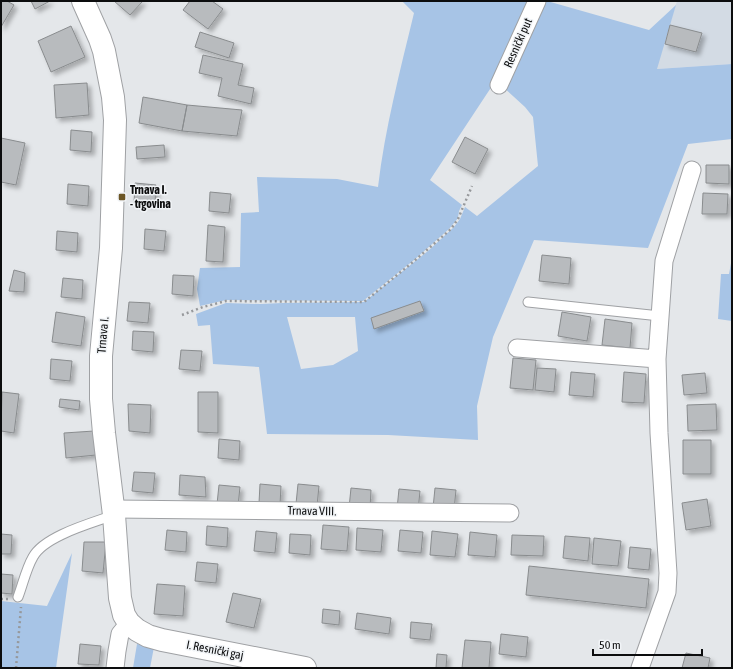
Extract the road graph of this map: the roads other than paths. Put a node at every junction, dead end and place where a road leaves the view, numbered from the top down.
1 (83, 1) edge
2 (537, 1) edge
3 (499, 85) dead end
4 (692, 170) dead end
5 (528, 302) dead end
6 (660, 316) junction
7 (517, 348) dead end
8 (657, 358) junction
9 (114, 512) junction
10 (510, 513) dead end
11 (18, 597) road end
12 (129, 623) junction
13 (115, 668) edge
14 (305, 668) edge
15 (640, 668) edge

1 - 9 street, Trnava I.
2 - 3 street, Resnički put
4 - 6 street
5 - 6 lane
6 - 8 street
7 - 8 street
8 - 15 street
9 - 10 street, Trnava VIII.
9 - 11 lane
9 - 12 street, Trnava I.
12 - 13 street
12 - 14 street, I. Resnički gaj

